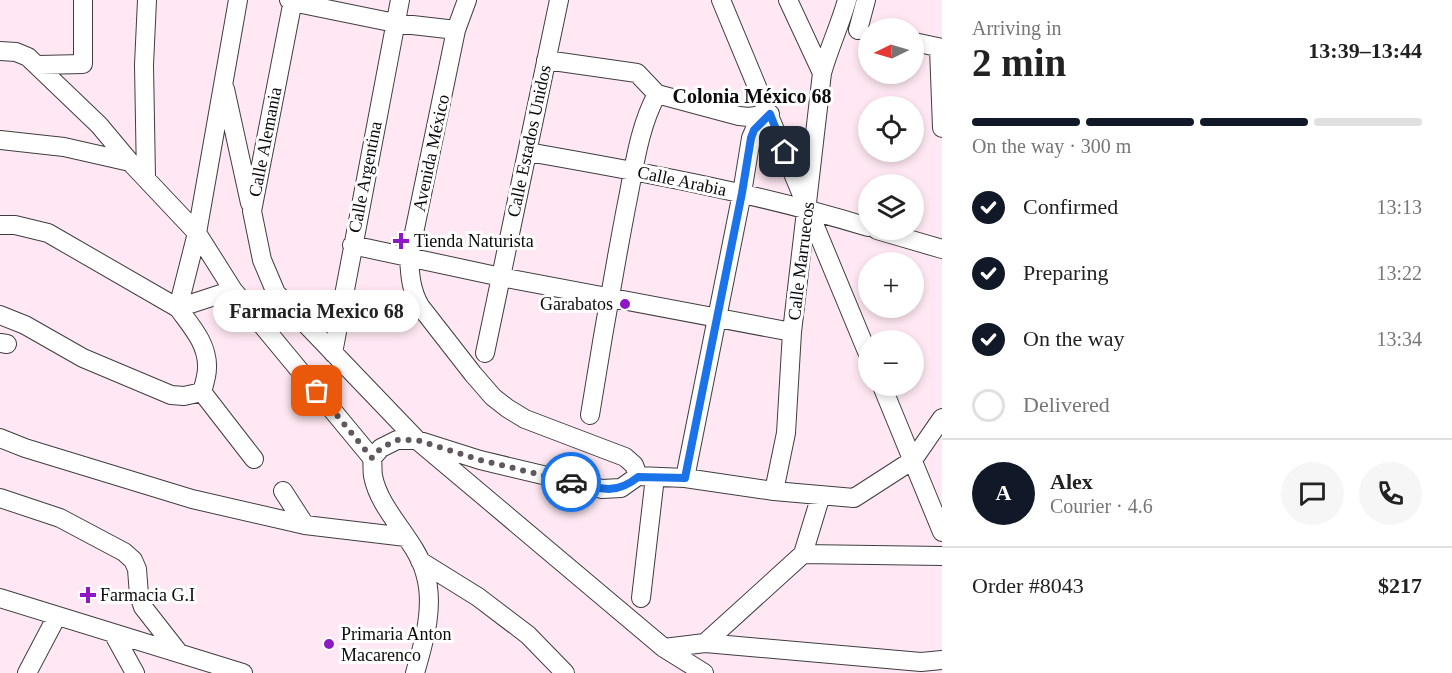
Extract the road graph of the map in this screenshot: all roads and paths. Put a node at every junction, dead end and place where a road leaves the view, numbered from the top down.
1 (83, 0) edge
2 (147, 0) edge
3 (238, 0) edge
4 (400, 0) edge
5 (466, 0) edge
6 (559, 0) edge
7 (721, 0) edge
8 (788, 0) edge
9 (847, 0) edge
10 (866, 0) edge
11 (291, 1) edge
12 (864, 18) edge
13 (395, 23) junction
14 (840, 25) junction
15 (456, 30) junction
16 (858, 30) edge
17 (924, 44) edge
18 (941, 48) edge
19 (0, 51) edge
20 (546, 60) junction
21 (38, 65) junction
22 (822, 73) junction
23 (224, 81) junction
24 (657, 94) junction
25 (770, 114) junction
26 (942, 128) edge
27 (0, 140) edge
28 (528, 152) junction
29 (130, 162) junction
30 (633, 170) junction
31 (146, 178) junction
32 (742, 193) junction
33 (807, 208) junction
34 (252, 211) junction
35 (858, 224) edge
36 (0, 225) edge
37 (197, 233) junction
38 (912, 240) edge
39 (352, 245) junction
40 (942, 249) edge
41 (409, 257) junction
42 (501, 277) junction
43 (233, 290) junction
44 (609, 296) junction
45 (178, 308) junction
46 (0, 315) edge
47 (716, 318) junction
48 (858, 330) edge
49 (792, 333) junction
50 (333, 353) junction
51 (485, 353) dead end
52 (202, 392) junction
53 (886, 396) edge
54 (590, 415) dead end
55 (942, 418) edge
56 (0, 438) edge
57 (417, 440) junction
58 (372, 458) junction
59 (254, 459) dead end
60 (913, 460) junction
61 (646, 477) junction
62 (685, 478) junction
63 (774, 490) junction
64 (283, 491) dead end
65 (821, 495) junction
66 (0, 498) edge
67 (305, 525) junction
68 (942, 532) edge
69 (406, 537) junction
70 (803, 554) junction
71 (942, 556) edge
72 (420, 561) junction
73 (0, 598) edge
74 (641, 598) dead end
75 (57, 616) junction
76 (114, 635) junction
77 (705, 643) junction
78 (664, 648) junction
79 (179, 653) junction
80 (942, 660) edge
81 (27, 673) edge
82 (135, 673) edge
83 (243, 673) edge
84 (415, 673) edge
85 (565, 673) edge
86 (704, 673) edge

1 - 21 street
2 - 31 street
3 - 23 street
4 - 13 street, Calle Argentina
5 - 15 street, Avenida México
6 - 20 street, Calle Estados Unidos
7 - 25 street
8 - 22 street
9 - 14 street, Calle Marruecos
10 - 12 street
11 - 13 street
11 - 34 street, Calle Alemania
13 - 15 street
13 - 39 street, Calle Argentina
14 - 16 street
14 - 22 street, Calle Marruecos
15 - 41 street, Avenida México
17 - 18 street
18 - 26 street
19 - 21 street
20 - 24 street
20 - 28 street, Calle Estados Unidos
21 - 29 street
22 - 33 street, Calle Marruecos
23 - 34 street
23 - 37 street
24 - 25 street
24 - 30 street
25 - 32 street
25 - 33 street
27 - 29 street
28 - 30 street, Calle Arabia
28 - 42 street, Calle Estados Unidos
29 - 31 street
30 - 32 street, Calle Arabia
30 - 44 street
31 - 37 street
32 - 33 street, Calle Arabia
32 - 47 street
33 - 35 street, Calle Arabia
33 - 48 street
33 - 49 street, Calle Marruecos
34 - 50 street, Calle Alemania
36 - 45 street
37 - 43 street
37 - 45 street
38 - 40 street
39 - 41 street
39 - 50 street, Calle Argentina
41 - 42 street
41 - 61 street, Avenida México
42 - 44 street
42 - 51 street, Calle Estados Unidos
43 - 45 street
43 - 58 street
44 - 47 street
44 - 54 street
45 - 52 street
46 - 52 street
47 - 49 street
47 - 62 street
49 - 63 street, Calle Marruecos
50 - 57 street, Calle Alemania
52 - 59 street
53 - 60 street
55 - 60 street
56 - 67 street
57 - 58 street
57 - 61 street
57 - 78 street, Calle Alemania
58 - 69 street
60 - 65 street
60 - 68 street
61 - 62 street
61 - 74 street
62 - 63 street
63 - 65 street
64 - 67 street
65 - 70 street
66 - 79 street
67 - 69 street
69 - 72 street
70 - 71 street
70 - 77 street
72 - 84 street
72 - 85 street
73 - 75 street
75 - 76 street
75 - 81 street
76 - 79 street
76 - 82 street
77 - 78 street
77 - 80 street
78 - 86 street, Calle Alemania
79 - 83 street

